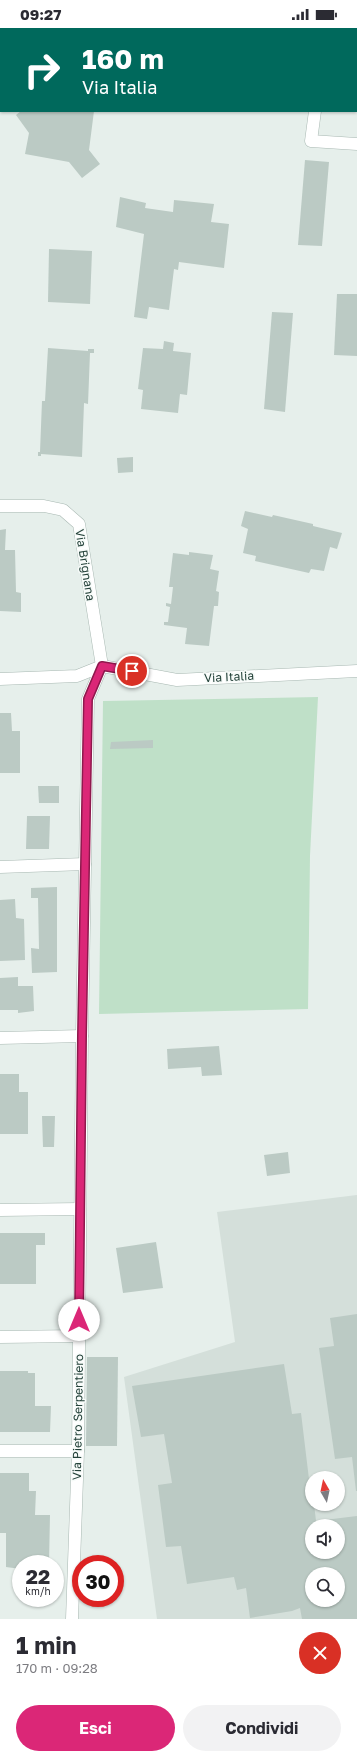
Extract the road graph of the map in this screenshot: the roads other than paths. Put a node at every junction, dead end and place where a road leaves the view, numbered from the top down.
1 (315, 112) edge
2 (357, 144) edge
3 (0, 506) edge
4 (102, 666) junction
5 (357, 671) edge
6 (0, 679) edge
7 (84, 864) junction
8 (0, 867) edge
9 (82, 1036) junction
10 (0, 1038) edge
11 (80, 1208) junction
12 (0, 1210) edge
13 (79, 1336) junction
14 (0, 1337) edge
15 (0, 1451) edge
16 (78, 1451) junction
17 (72, 1619) edge

1 - 2 street
3 - 4 street, Via Brignana
4 - 5 street, Via Italia
4 - 6 street
4 - 7 street, Via Pietro Serpentiero
7 - 8 street
7 - 9 street, Via Pietro Serpentiero
9 - 10 street
9 - 11 street, Via Pietro Serpentiero
11 - 12 street
11 - 13 street, Via Pietro Serpentiero
13 - 14 street
13 - 16 street, Via Pietro Serpentiero
15 - 16 street
16 - 17 street, Via Pietro Serpentiero

